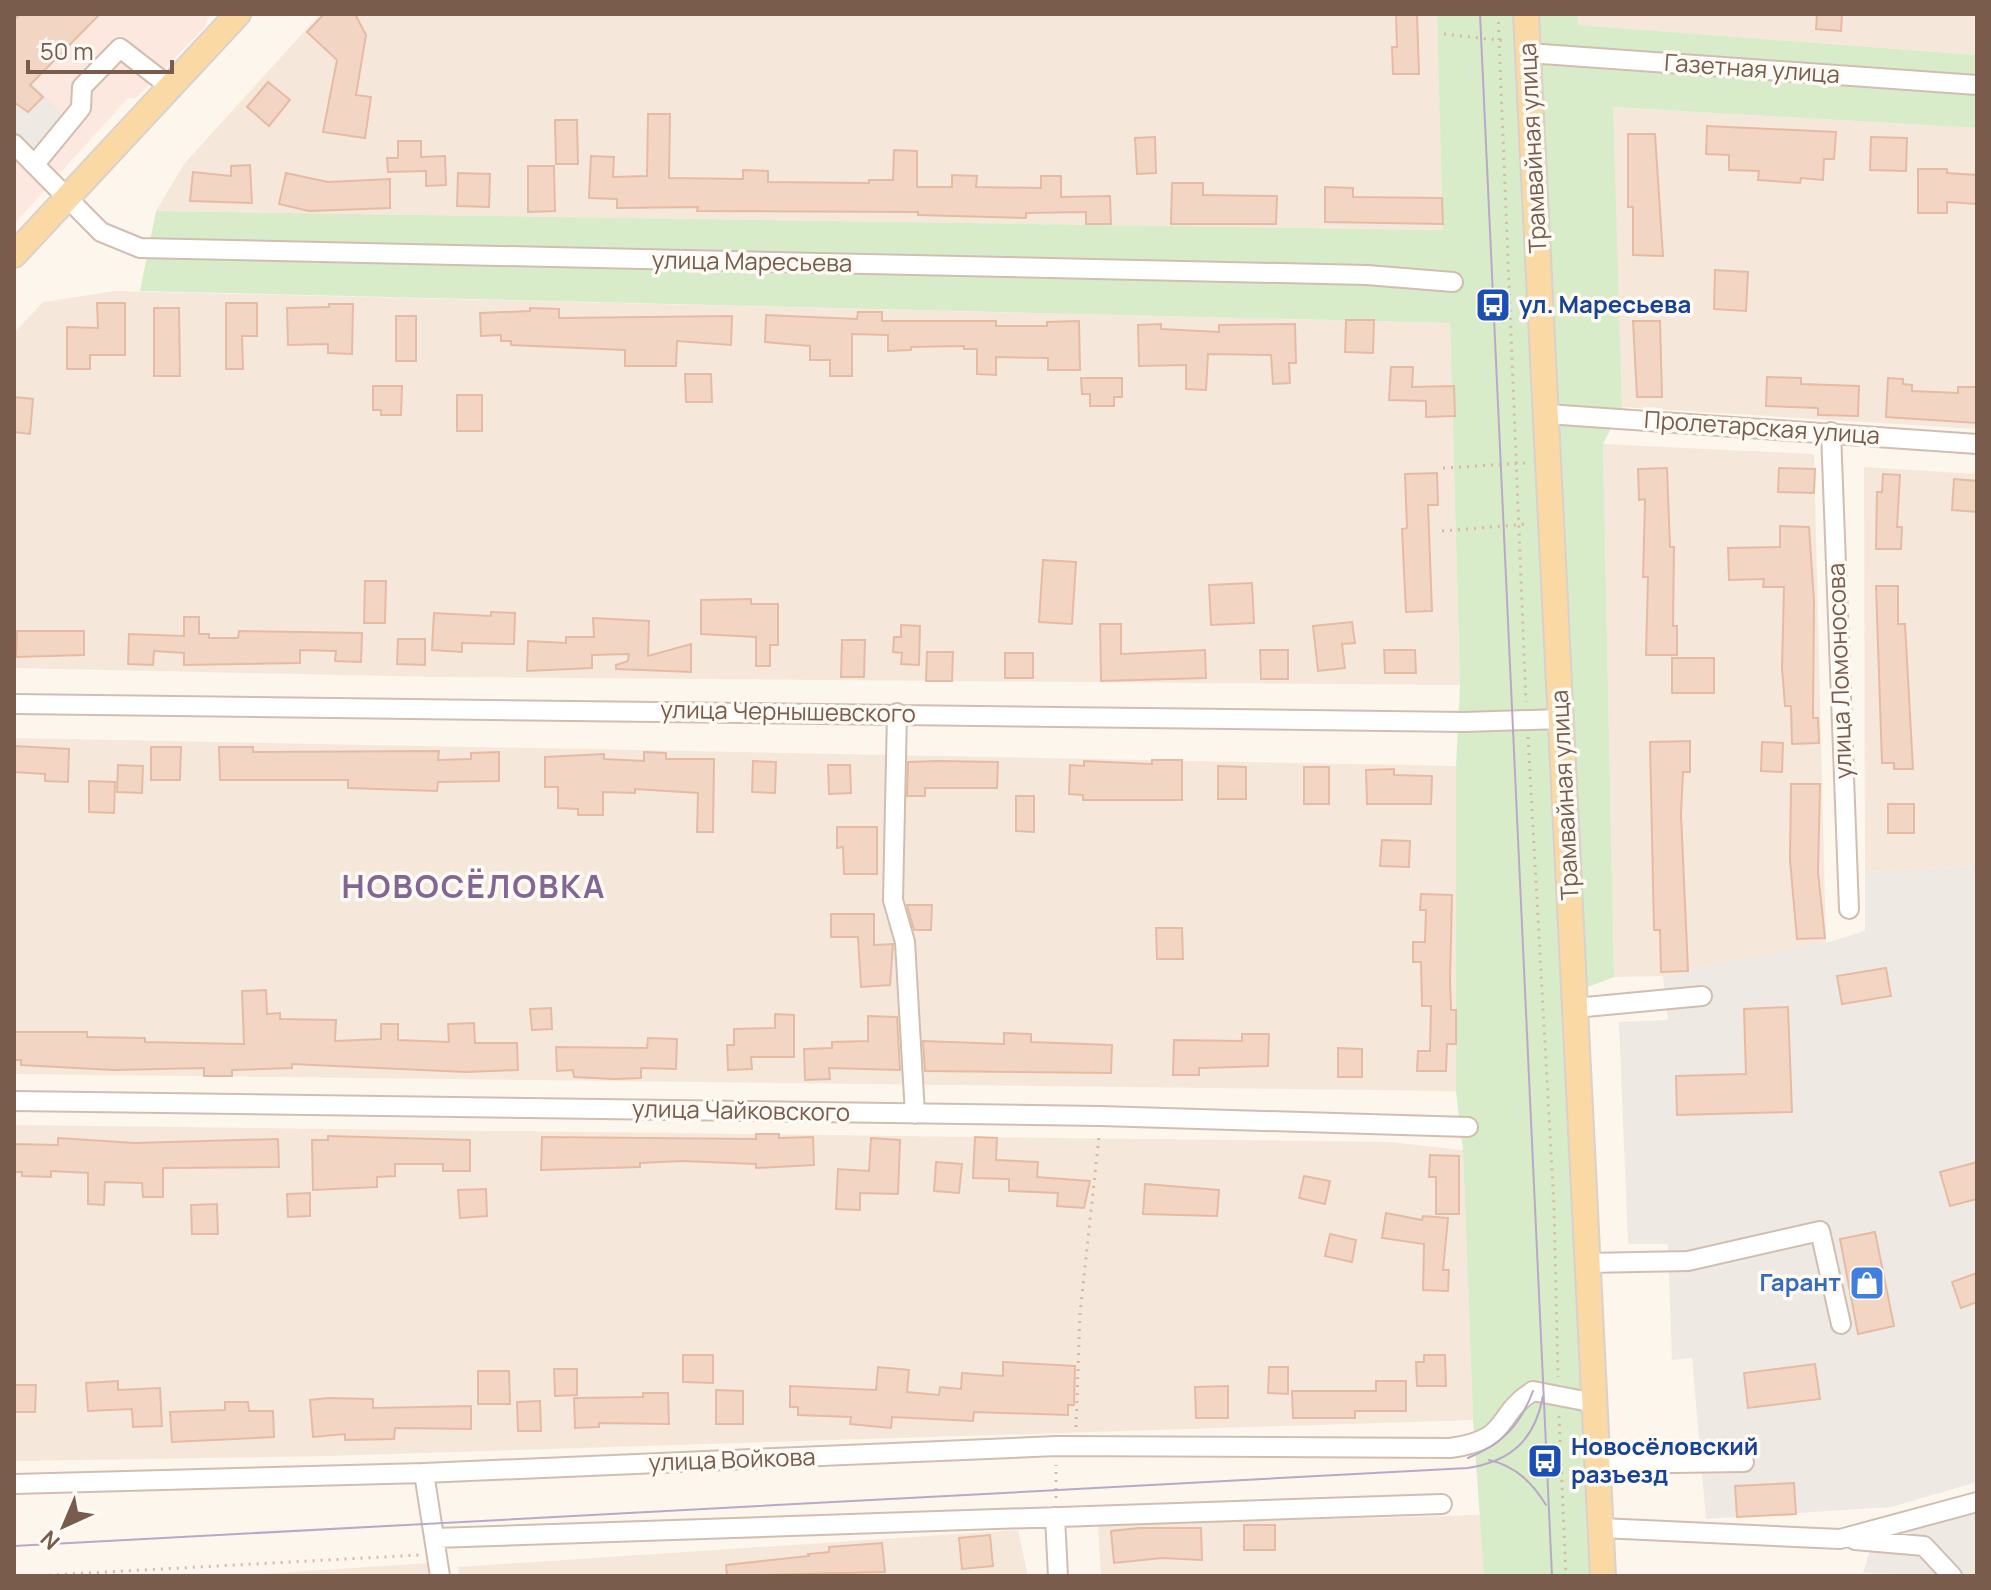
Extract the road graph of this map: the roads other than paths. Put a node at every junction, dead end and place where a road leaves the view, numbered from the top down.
1 (238, 14) edge
2 (1526, 14) edge
3 (1527, 47) junction
4 (1977, 85) edge
5 (169, 86) junction
6 (14, 144) edge
7 (35, 164) junction
8 (69, 196) junction
9 (14, 255) edge
10 (1453, 282) dead end
11 (1547, 414) junction
12 (1831, 432) junction
13 (1977, 444) edge
14 (14, 704) edge
15 (897, 713) junction
16 (1561, 719) junction
17 (1849, 909) dead end
18 (1702, 996) dead end
19 (1575, 1008) junction
20 (14, 1101) edge
21 (915, 1114) junction
22 (1468, 1127) dead end
23 (1587, 1263) junction
24 (1841, 1324) dead end
25 (1595, 1403) junction
26 (1744, 1462) dead end
27 (1598, 1464) junction
28 (424, 1473) junction
29 (14, 1484) edge
30 (1977, 1502) edge
31 (1442, 1504) dead end
32 (1055, 1517) junction
33 (1601, 1528) junction
34 (435, 1538) junction
35 (1840, 1539) junction
36 (440, 1576) edge
37 (1058, 1576) edge
38 (1603, 1576) edge
39 (1952, 1576) edge

1 - 5 main road
2 - 3 main road, Трамвайная улица
3 - 4 street, Газетная улица
3 - 11 main road, Трамвайная улица
5 - 7 street
5 - 8 main road
6 - 7 street, улица Маресьева
7 - 8 street, улица Маресьева
8 - 9 main road
8 - 10 street, улица Маресьева
11 - 12 street, Пролетарская улица
11 - 16 main road, Трамвайная улица
12 - 13 street, Пролетарская улица
12 - 17 street, улица Ломоносова
14 - 15 street, улица Чернышевского
15 - 16 street, улица Чернышевского
15 - 21 street
16 - 19 main road, Трамвайная улица
18 - 19 street
19 - 23 main road, Трамвайная улица
20 - 21 street, улица Чайковского
21 - 22 street, улица Чайковского
23 - 24 street
23 - 25 main road, Трамвайная улица
25 - 27 main road, Трамвайная улица
25 - 28 street, улица Войкова
26 - 27 street
27 - 33 main road, Трамвайная улица
28 - 29 street, улица Войкова
28 - 34 street
30 - 35 street
31 - 32 street
32 - 34 street
32 - 37 street
33 - 35 street
33 - 38 main road, Трамвайная улица
34 - 36 street
35 - 39 street

